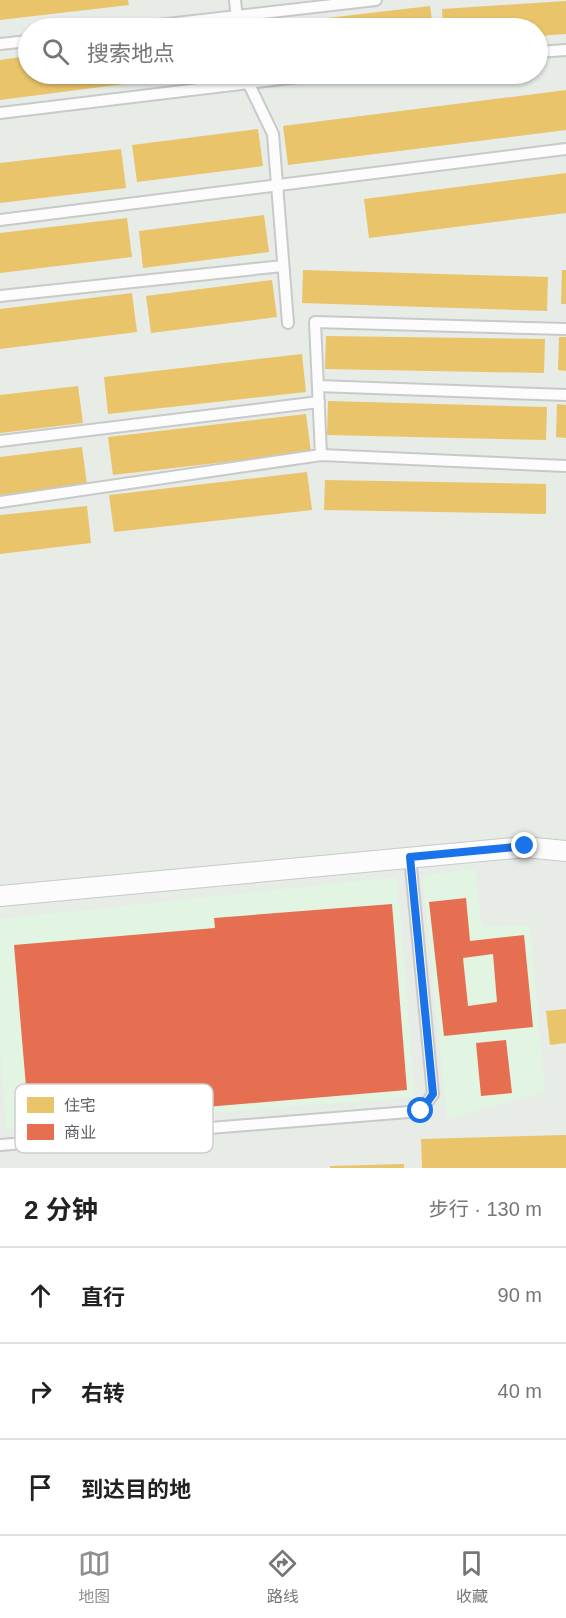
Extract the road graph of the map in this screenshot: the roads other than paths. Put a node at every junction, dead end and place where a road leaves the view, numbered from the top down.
1 (235, 0) edge
2 (376, 0) edge
3 (237, 16) junction
4 (220, 18) edge
5 (18, 42) edge
6 (0, 44) edge
7 (566, 50) edge
8 (548, 51) edge
9 (204, 84) edge
10 (249, 84) edge
11 (0, 113) edge
12 (566, 149) edge
13 (277, 188) junction
14 (0, 220) edge
15 (284, 266) junction
16 (0, 296) edge
17 (288, 323) dead end
18 (566, 329) edge
19 (318, 386) junction
20 (566, 395) edge
21 (319, 402) junction
22 (0, 441) edge
23 (321, 455) junction
24 (566, 466) edge
25 (0, 502) edge
26 (566, 850) edge
27 (410, 857) junction
28 (0, 896) edge
29 (213, 1128) edge
30 (15, 1144) edge
31 (0, 1145) edge

1 - 3 lane
2 - 3 lane
3 - 4 lane
5 - 6 lane
7 - 8 lane
9 - 11 lane
10 - 13 lane
12 - 13 lane
13 - 14 lane
13 - 15 lane
15 - 16 lane
15 - 17 lane
18 - 19 lane
19 - 20 lane
19 - 21 lane
21 - 22 lane
21 - 23 lane
23 - 24 lane
23 - 25 lane
26 - 27 street
27 - 28 street
27 - 29 lane
30 - 31 lane

